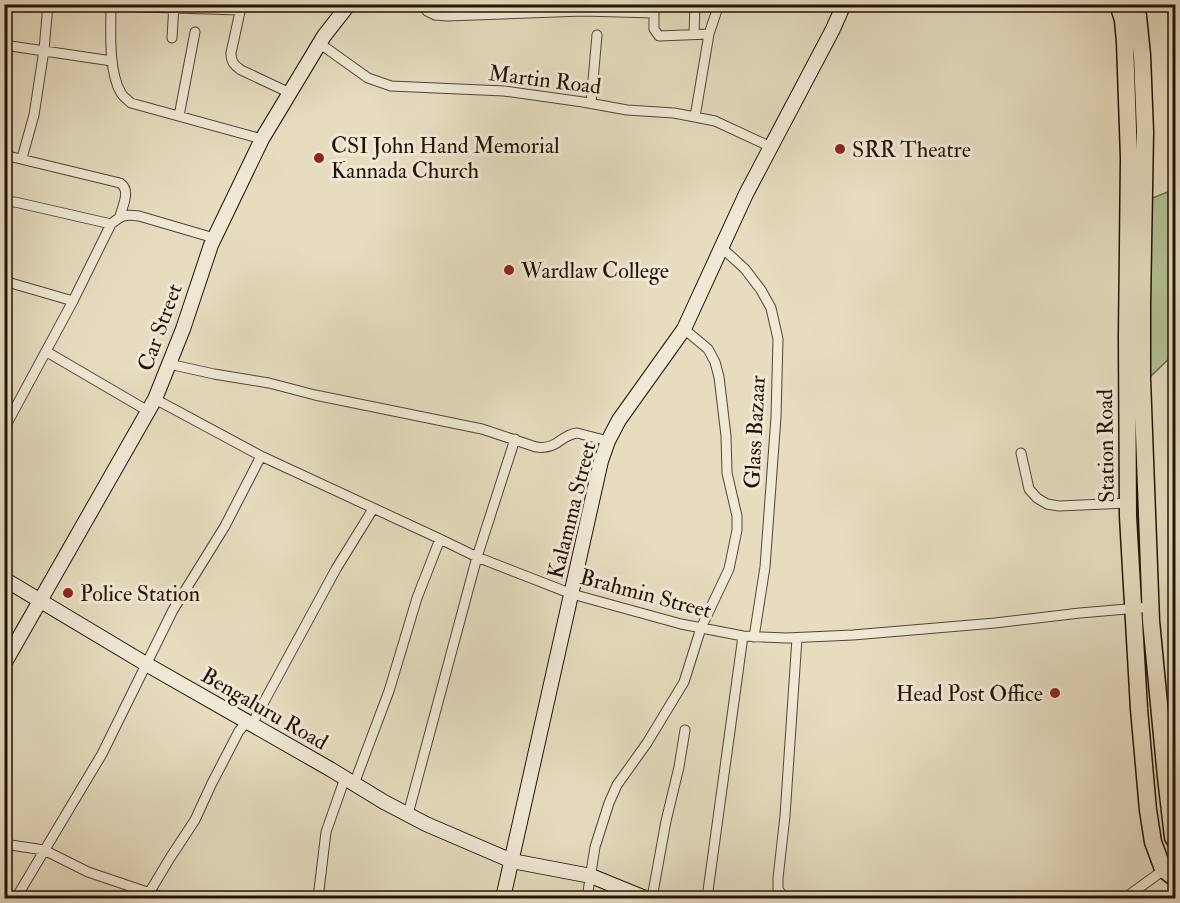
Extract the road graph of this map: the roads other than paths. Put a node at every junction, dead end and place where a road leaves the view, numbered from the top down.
1 (48, 4) edge
2 (349, 4) edge
3 (424, 4) edge
4 (695, 4) edge
5 (719, 4) edge
6 (844, 4) edge
7 (111, 5) edge
8 (174, 6) edge
9 (241, 7) edge
10 (549, 8) edge
11 (583, 8) edge
12 (654, 9) edge
13 (1128, 11) edge
14 (195, 32) dead end
15 (694, 34) junction
16 (709, 34) junction
17 (597, 35) dead end
18 (172, 38) dead end
19 (319, 43) junction
20 (4, 45) edge
21 (44, 50) junction
22 (112, 61) junction
23 (290, 93) junction
24 (591, 103) junction
25 (178, 116) junction
26 (695, 117) junction
27 (262, 139) junction
28 (771, 147) junction
29 (4, 155) edge
30 (22, 158) junction
31 (4, 206) edge
32 (120, 216) junction
33 (111, 224) junction
34 (214, 238) junction
35 (722, 248) junction
36 (4, 281) edge
37 (74, 301) junction
38 (684, 329) junction
39 (47, 351) junction
40 (169, 364) junction
41 (151, 405) junction
42 (5, 426) edge
43 (515, 439) junction
44 (608, 441) junction
45 (1021, 453) dead end
46 (261, 456) junction
47 (1128, 503) junction
48 (373, 508) junction
49 (440, 539) junction
50 (477, 557) junction
51 (4, 579) edge
52 (572, 594) junction
53 (41, 600) junction
54 (1142, 608) junction
55 (701, 628) junction
56 (743, 636) junction
57 (754, 637) junction
58 (797, 638) junction
59 (4, 664) edge
60 (146, 664) junction
61 (249, 723) junction
62 (685, 730) dead end
63 (1171, 777) edge
64 (350, 781) junction
65 (408, 814) junction
66 (1175, 839) edge
67 (4, 844) edge
68 (44, 850) junction
69 (512, 861) junction
70 (1172, 870) edge
71 (591, 876) junction
72 (147, 896) edge
73 (16, 898) edge
74 (165, 898) edge
75 (318, 898) edge
76 (503, 898) edge
77 (588, 898) edge
78 (645, 898) edge
79 (652, 898) edge
80 (707, 898) edge
81 (784, 898) edge
82 (1125, 898) edge

1 - 21 street
2 - 19 street, Car Street
3 - 10 street
4 - 15 street
5 - 16 street
6 - 28 street, Kalamma Street
7 - 8 street
7 - 22 street
8 - 9 street
8 - 18 street
9 - 23 street
10 - 11 street
11 - 12 street
12 - 15 street
13 - 47 highway, Station Road
13 - 54 highway, Station Road
14 - 25 street
15 - 16 street
16 - 26 street
17 - 24 street
19 - 23 street, Car Street
19 - 24 street, Martin Road
20 - 21 street
21 - 22 street
21 - 30 street
22 - 25 street
23 - 27 street, Car Street
24 - 26 street, Martin Road
25 - 27 street
26 - 28 street, Martin Road
27 - 34 street, Car Street
28 - 35 street, Kalamma Street
29 - 30 street
30 - 32 street
31 - 33 street
32 - 33 street
32 - 34 street
33 - 37 street
34 - 40 street, Car Street
35 - 38 street, Kalamma Street
35 - 57 street, Glass Bazaar
36 - 37 street
37 - 39 street
38 - 44 street, Kalamma Street
38 - 55 street
39 - 41 street, Brahmin Street
39 - 42 street
40 - 41 street, Car Street
40 - 43 street
41 - 46 street, Brahmin Street
41 - 53 street, Car Street
43 - 44 street
43 - 50 street
44 - 52 street, Kalamma Street
45 - 47 street
46 - 48 street, Brahmin Street
46 - 60 street
47 - 54 highway, Station Road
48 - 49 street, Brahmin Street
48 - 61 street
49 - 50 street, Brahmin Street
49 - 64 street
50 - 52 street, Brahmin Street
50 - 65 street
51 - 53 street, Bengaluru Road
52 - 55 street, Brahmin Street
52 - 69 street, Kalamma Street
53 - 59 street, Car Street
53 - 60 street, Bengaluru Road
54 - 58 street, Brahmin Street
54 - 63 highway
54 - 70 highway, Station Road
55 - 56 street, Brahmin Street
55 - 71 street
56 - 57 street, Brahmin Street
56 - 80 street
57 - 58 street, Brahmin Street
58 - 81 street
60 - 61 street, Bengaluru Road
60 - 68 street
61 - 64 street, Bengaluru Road
61 - 72 street
62 - 79 street
63 - 66 highway
64 - 65 street, Bengaluru Road
64 - 75 street
65 - 69 street, Bengaluru Road
67 - 68 street
68 - 72 street
68 - 73 street
69 - 71 street, Bengaluru Road
69 - 76 street, Kalamma Street
70 - 82 street
71 - 77 street
71 - 78 street, Bengaluru Road
72 - 74 street

